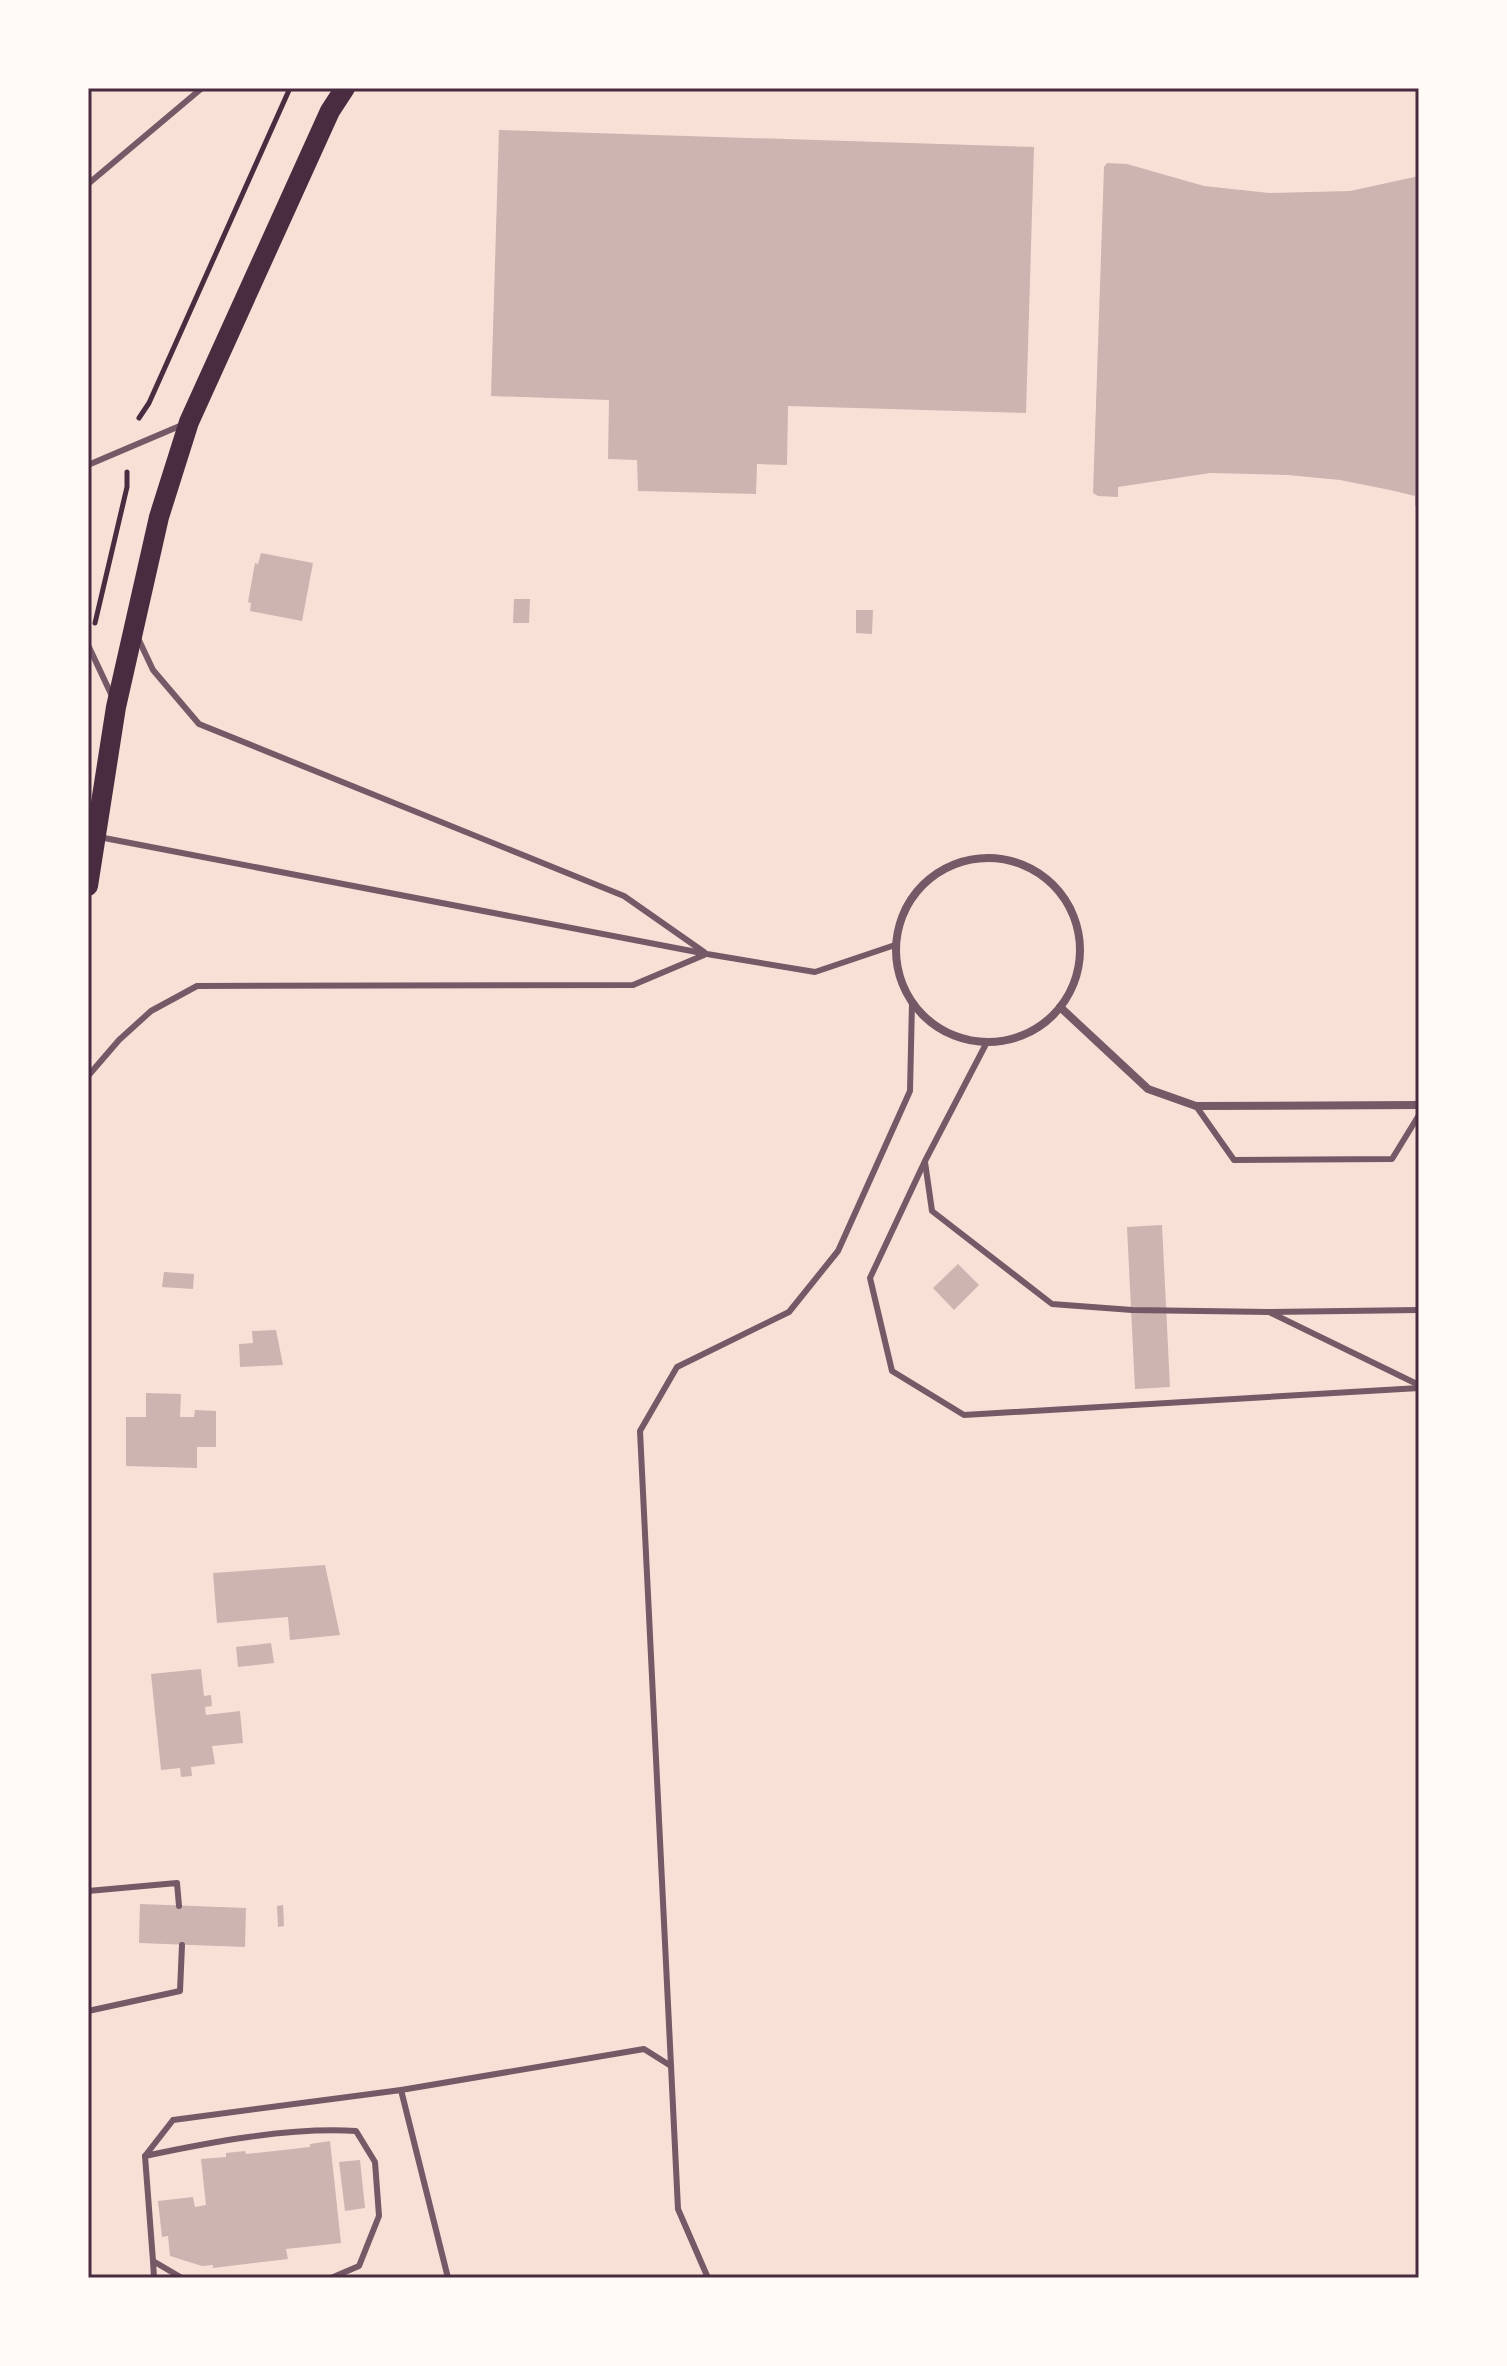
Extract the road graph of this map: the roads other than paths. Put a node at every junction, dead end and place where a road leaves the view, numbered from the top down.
1 (202, 88) edge
2 (345, 88) edge
3 (88, 184) edge
4 (189, 422) junction
5 (88, 465) edge
6 (134, 629) junction
7 (89, 646) edge
8 (116, 707) junction
9 (88, 835) edge
10 (88, 886) edge
11 (895, 945) junction
12 (707, 954) junction
13 (912, 1003) junction
14 (1060, 1007) junction
15 (987, 1042) junction
16 (88, 1076) edge
17 (1419, 1105) edge
18 (1196, 1106) junction
19 (1419, 1115) edge
20 (925, 1161) junction
21 (1419, 1310) edge
22 (1269, 1312) junction
23 (1419, 1386) edge
24 (88, 1891) edge
25 (179, 1906) dead end
26 (182, 1945) dead end
27 (88, 2011) edge
28 (671, 2066) junction
29 (401, 2090) junction
30 (145, 2156) junction
31 (153, 2261) junction
32 (154, 2278) edge
33 (182, 2278) edge
34 (331, 2278) edge
35 (448, 2278) edge
36 (708, 2278) edge

1 - 3 lane
2 - 4 main road
4 - 5 lane
4 - 6 main road
6 - 8 main road
6 - 12 lane
7 - 8 lane
8 - 10 main road
9 - 12 lane
11 - 12 lane
11 - 13 street
11 - 14 street
12 - 16 lane
13 - 15 street
13 - 28 lane
14 - 15 street
14 - 18 street
15 - 20 lane
17 - 18 street
18 - 19 lane
20 - 22 lane
20 - 23 lane
21 - 22 lane
22 - 23 lane
24 - 25 lane
26 - 27 lane
28 - 29 lane
28 - 36 lane
29 - 30 lane
29 - 35 lane
30 - 31 lane
30 - 34 lane
31 - 32 lane
31 - 33 lane

